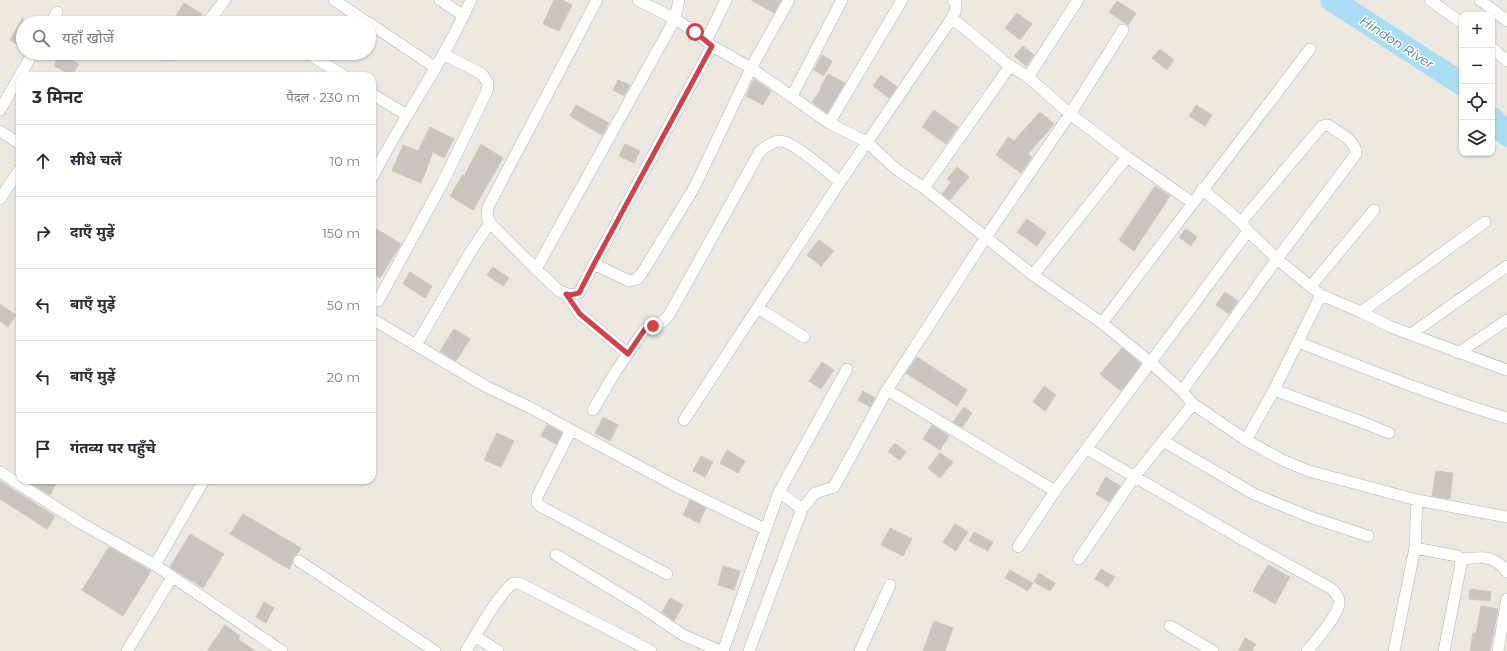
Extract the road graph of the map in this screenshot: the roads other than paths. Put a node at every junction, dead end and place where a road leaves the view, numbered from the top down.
1 (224, 0) edge
2 (334, 0) edge
3 (440, 0) edge
4 (471, 0) edge
5 (597, 0) edge
6 (638, 0) edge
7 (679, 0) edge
8 (726, 0) edge
9 (789, 0) edge
10 (842, 0) edge
11 (902, 0) edge
12 (953, 0) edge
13 (1078, 0) edge
14 (1430, 0) edge
15 (1480, 0) edge
16 (57, 12) dead end
17 (55, 16) edge
18 (212, 16) edge
19 (358, 16) edge
20 (464, 16) junction
21 (952, 18) junction
22 (675, 19) junction
23 (1507, 21) edge
24 (1459, 22) edge
25 (376, 28) edge
26 (1123, 30) dead end
27 (709, 43) junction
28 (1310, 49) dead end
29 (1495, 51) edge
30 (443, 54) junction
31 (29, 60) edge
32 (318, 60) edge
33 (1507, 61) edge
34 (1010, 66) junction
35 (436, 68) junction
36 (751, 68) junction
37 (22, 72) edge
38 (338, 72) edge
39 (1028, 77) junction
40 (16, 82) edge
41 (376, 96) edge
42 (792, 96) junction
43 (0, 110) edge
44 (1070, 114) junction
45 (407, 115) junction
46 (829, 123) junction
47 (0, 131) edge
48 (16, 141) edge
49 (867, 142) junction
50 (1128, 158) junction
51 (376, 162) edge
52 (16, 175) edge
53 (840, 182) junction
54 (924, 188) junction
55 (1202, 189) junction
56 (0, 199) edge
57 (1193, 203) junction
58 (1374, 210) dead end
59 (1241, 222) junction
60 (1485, 222) dead end
61 (490, 223) junction
62 (1248, 231) junction
63 (986, 237) junction
64 (1277, 259) junction
65 (594, 264) junction
66 (1507, 266) edge
67 (536, 269) junction
68 (1033, 275) junction
69 (1311, 286) junction
70 (566, 294) junction
71 (1321, 295) junction
72 (378, 301) dead end
73 (758, 308) junction
74 (1361, 312) junction
75 (1507, 320) edge
76 (376, 321) edge
77 (1102, 323) junction
78 (1411, 334) junction
79 (804, 337) dead end
80 (1298, 342) junction
81 (416, 345) junction
82 (1458, 353) junction
83 (628, 354) junction
84 (1150, 362) junction
85 (847, 369) dead end
86 (1507, 370) edge
87 (887, 390) junction
88 (1274, 390) junction
89 (1182, 391) junction
90 (1193, 404) junction
91 (593, 410) dead end
92 (1507, 418) edge
93 (684, 420) dead end
94 (571, 430) junction
95 (1389, 433) dead end
96 (1246, 440) junction
97 (1163, 441) junction
98 (1087, 449) junction
99 (0, 472) edge
100 (1134, 476) junction
101 (16, 482) edge
102 (19, 484) edge
103 (202, 484) edge
104 (1055, 491) junction
105 (779, 492) junction
106 (1417, 500) junction
107 (802, 509) junction
108 (1507, 517) edge
109 (765, 529) junction
110 (1368, 536) dead end
111 (1018, 547) dead end
112 (1415, 548) junction
113 (556, 555) dead end
114 (1079, 559) dead end
115 (1460, 559) junction
116 (299, 561) dead end
117 (155, 565) junction
118 (1507, 572) edge
119 (667, 574) dead end
120 (172, 577) junction
121 (890, 585) dead end
122 (1507, 599) edge
123 (1170, 626) dead end
124 (475, 636) junction
125 (127, 651) edge
126 (282, 651) edge
127 (435, 651) edge
128 (466, 651) edge
129 (498, 651) edge
130 (651, 651) edge
131 (722, 651) edge
132 (750, 651) edge
133 (860, 651) edge
134 (1213, 651) edge
135 (1307, 651) edge
136 (1394, 651) edge
137 (1444, 651) edge
138 (1498, 651) edge

1 - 18 street
2 - 19 street
3 - 20 street
4 - 20 street
5 - 61 street
6 - 22 street
7 - 22 street
8 - 27 street
9 - 36 street
10 - 42 street
11 - 46 street
12 - 21 street
13 - 39 street
14 - 24 street
15 - 23 street
16 - 17 street
20 - 30 street
21 - 34 street
21 - 49 street
22 - 27 street
22 - 67 street
25 - 35 street
26 - 44 street
27 - 36 street
27 - 65 street
28 - 55 street
29 - 33 street
30 - 35 street
30 - 72 street
31 - 37 street
32 - 38 street
34 - 39 street
34 - 54 street
35 - 45 street
36 - 42 street
36 - 65 street
39 - 44 street
40 - 43 street
41 - 45 street
42 - 46 street
44 - 50 street
44 - 63 street
45 - 51 street
46 - 49 street
47 - 48 street
49 - 53 street
49 - 54 street
50 - 57 street
50 - 68 street
52 - 56 street
53 - 73 street
53 - 83 street
54 - 63 street
55 - 57 street
55 - 59 street
57 - 77 street
58 - 69 street
59 - 62 street
59 - 64 street
60 - 74 street
61 - 67 street
61 - 81 street
62 - 64 street
62 - 84 street
63 - 68 street
63 - 87 street
64 - 69 street
64 - 89 street
65 - 70 street
66 - 78 street
67 - 70 street
68 - 77 street
69 - 71 street
70 - 83 street
71 - 74 street
71 - 80 street
73 - 79 street
73 - 93 street
74 - 78 street
75 - 82 street
76 - 81 street
77 - 84 street
78 - 82 street
80 - 88 street
80 - 92 street
81 - 94 street
82 - 86 street
83 - 91 street
84 - 89 street
84 - 98 street
85 - 105 street
87 - 104 street
87 - 107 street
88 - 95 street
88 - 96 street
89 - 90 street
90 - 96 street
90 - 97 street
94 - 109 street
94 - 119 street
96 - 106 street
97 - 100 street
97 - 110 street
98 - 100 street
98 - 104 street
99 - 101 street
100 - 114 street
100 - 135 street
102 - 117 street
103 - 117 street
104 - 111 street
105 - 107 street
105 - 109 street
106 - 108 street
106 - 112 street
107 - 132 street
109 - 131 street
112 - 115 street
112 - 136 street
113 - 131 street
115 - 118 street
115 - 137 street
116 - 127 street
117 - 120 street
120 - 125 street
120 - 126 street
121 - 133 street
122 - 138 street
123 - 134 street
124 - 128 street
124 - 129 street
124 - 130 street

